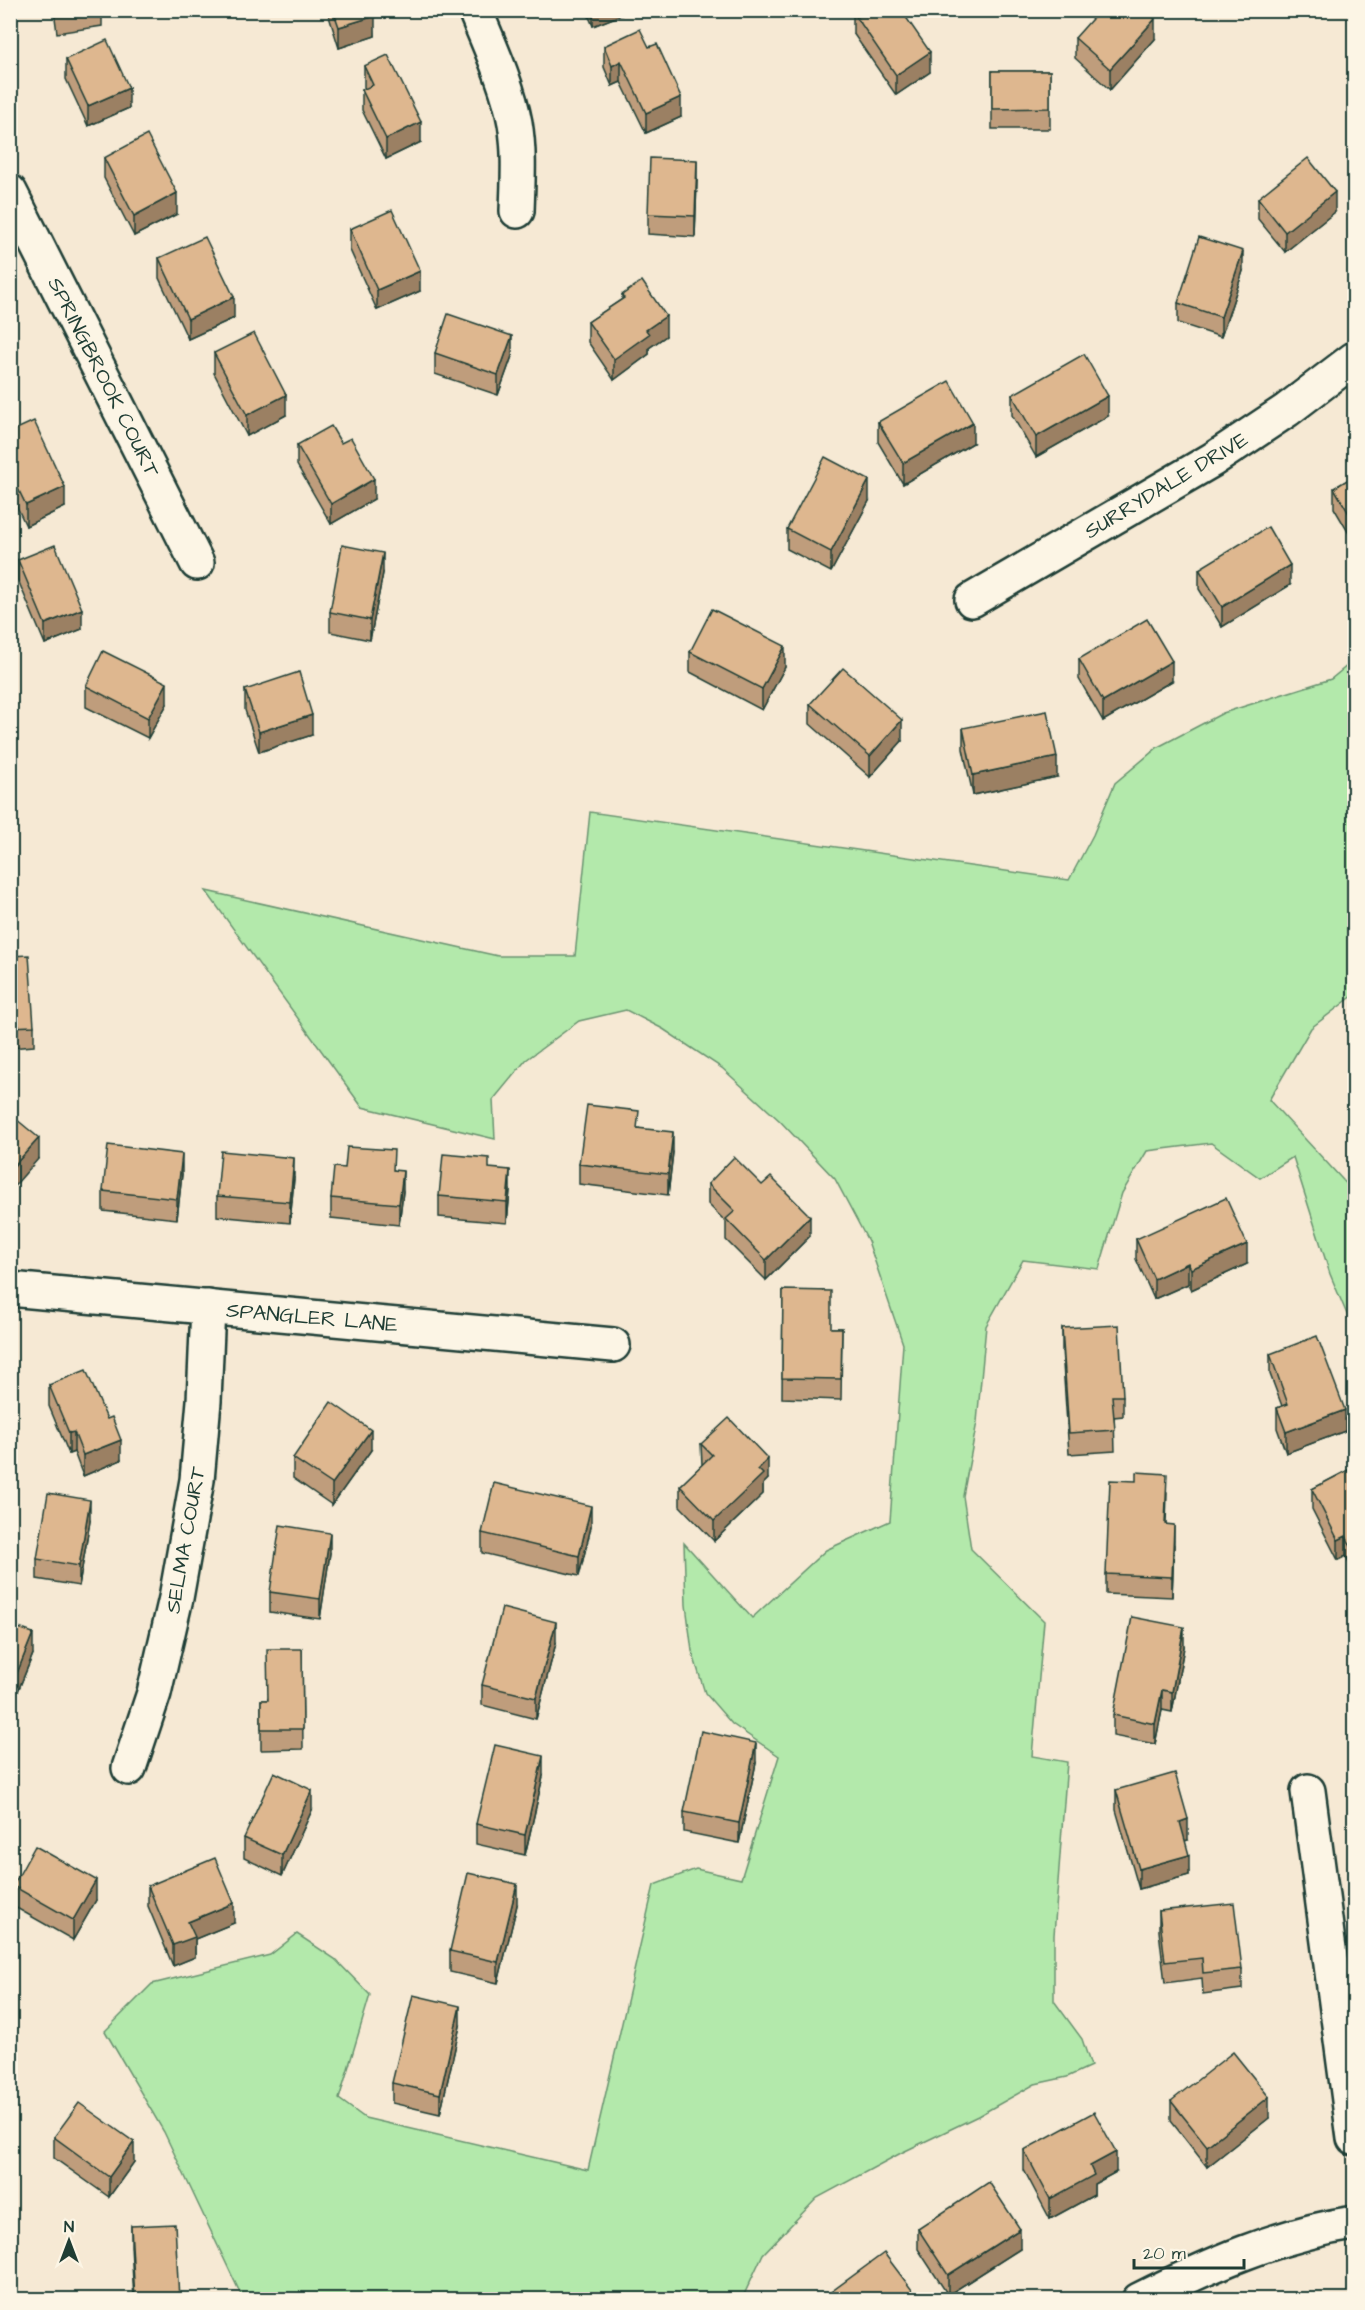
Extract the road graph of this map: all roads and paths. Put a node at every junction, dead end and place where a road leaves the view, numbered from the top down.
1 (475, 10) edge
2 (10, 192) edge
3 (518, 211) dead end
4 (1354, 359) edge
5 (197, 563) dead end
6 (972, 600) dead end
7 (10, 1289) edge
8 (208, 1307) junction
9 (613, 1345) dead end
10 (129, 1768) dead end
11 (1308, 1791) dead end
12 (1354, 2138) edge
13 (1354, 2223) edge
14 (1139, 2300) edge

1 - 3 street
2 - 5 street, SPRINGBROOK COURT
4 - 6 street, SURRYDALE DRIVE
7 - 8 street, SPANGLER LANE
8 - 9 street, SPANGLER LANE
8 - 10 street, SELMA COURT
11 - 12 street
13 - 14 street

